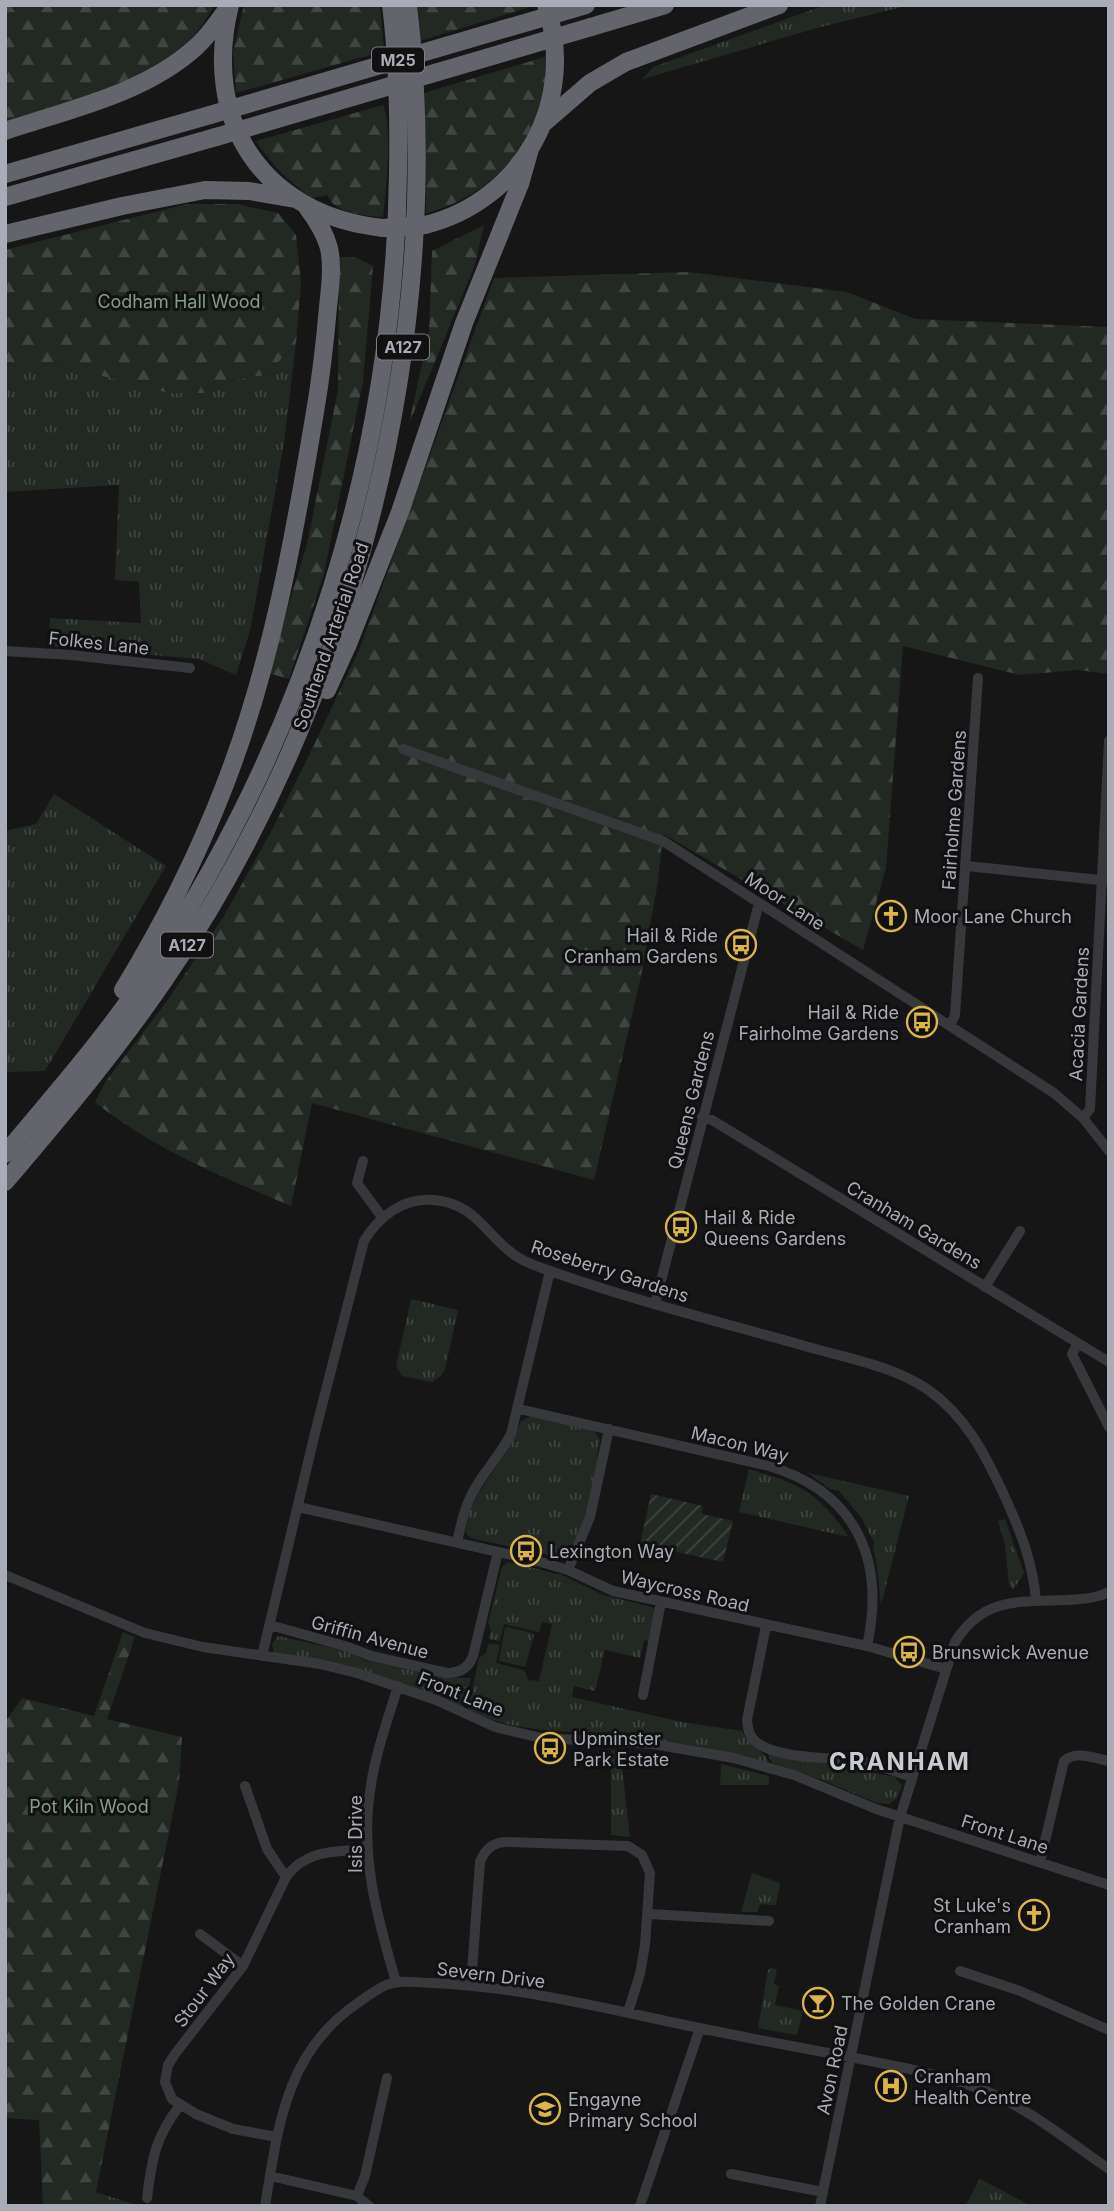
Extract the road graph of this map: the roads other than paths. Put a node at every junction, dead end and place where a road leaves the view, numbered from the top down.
1 (230, 5) edge
2 (391, 5) edge
3 (408, 5) edge
4 (546, 5) edge
5 (586, 5) edge
6 (665, 5) edge
7 (779, 5) edge
8 (545, 122) junction
9 (5, 131) edge
10 (530, 149) junction
11 (5, 174) edge
12 (5, 197) edge
13 (301, 203) junction
14 (5, 234) edge
15 (5, 651) edge
16 (190, 668) dead end
17 (978, 678) dead end
18 (1109, 741) edge
19 (403, 749) dead end
20 (967, 866) junction
21 (1105, 880) edge
22 (760, 904) junction
23 (166, 978) junction
24 (950, 1026) junction
25 (63, 1085) junction
26 (702, 1117) junction
27 (1083, 1118) junction
28 (1109, 1151) edge
29 (5, 1154) edge
30 (363, 1161) dead end
31 (5, 1182) edge
32 (382, 1217) junction
33 (1020, 1231) dead end
34 (550, 1271) junction
35 (985, 1287) junction
36 (655, 1304) junction
37 (1078, 1343) junction
38 (1109, 1362) edge
39 (519, 1409) junction
40 (1109, 1427) edge
41 (609, 1429) junction
42 (298, 1507) junction
43 (457, 1542) junction
44 (498, 1552) junction
45 (568, 1570) junction
46 (5, 1575) edge
47 (1109, 1592) edge
48 (1036, 1601) junction
49 (661, 1602) junction
50 (270, 1626) junction
51 (766, 1626) junction
52 (867, 1646) junction
53 (262, 1656) junction
54 (946, 1670) junction
55 (398, 1686) junction
56 (643, 1695) dead end
57 (1109, 1761) edge
58 (912, 1777) junction
59 (245, 1786) dead end
60 (900, 1817) junction
61 (367, 1849) junction
62 (1040, 1863) junction
63 (286, 1877) junction
64 (1109, 1885) edge
65 (649, 1914) junction
66 (769, 1921) dead end
67 (200, 1934) dead end
68 (243, 1966) junction
69 (960, 1971) dead end
70 (396, 1982) junction
71 (471, 1985) junction
72 (628, 2012) junction
73 (699, 2028) junction
74 (1109, 2030) edge
75 (851, 2057) junction
76 (387, 2078) dead end
77 (180, 2105) junction
78 (277, 2137) junction
79 (1109, 2169) edge
80 (732, 2174) dead end
81 (270, 2176) junction
82 (823, 2192) junction
83 (357, 2196) junction
84 (147, 2198) dead end
85 (265, 2206) edge
86 (369, 2206) edge
87 (640, 2206) edge
88 (820, 2206) edge

1 - 9 highway
1 - 13 highway
2 - 25 highway, Southend Arterial Road / A127
3 - 23 highway, Southend Arterial Road / A127
4 - 8 highway
5 - 11 highway, M25, bridge
6 - 12 highway, M25, bridge
7 - 8 highway
8 - 10 highway
10 - 13 highway, bridge
10 - 23 highway
13 - 14 highway
13 - 25 highway
15 - 16 street, Folkes Lane
17 - 20 street, Fairholme Gardens
18 - 21 street, Acacia Gardens
19 - 22 street, Moor Lane
20 - 21 street
20 - 24 street, Fairholme Gardens
21 - 27 street, Acacia Gardens
22 - 24 street, Moor Lane
22 - 26 street, Queens Gardens
23 - 31 highway, Southend Arterial Road / A127
24 - 27 street, Moor Lane
25 - 29 highway, Southend Arterial Road / A127
26 - 35 street, Cranham Gardens
26 - 36 street, Queens Gardens
27 - 28 street, Moor Lane
30 - 32 street
32 - 34 street, Roseberry Gardens
32 - 42 street
33 - 35 street
34 - 36 street, Roseberry Gardens
34 - 39 street
35 - 37 street, Cranham Gardens
36 - 48 street, Roseberry Gardens
37 - 38 street, Cranham Gardens
37 - 40 street
39 - 41 street, Macon Way
39 - 43 street
41 - 45 street
41 - 52 street, Macon Way
42 - 43 street, Waycross Road
42 - 50 street
43 - 44 street, Waycross Road
44 - 45 street, Waycross Road
44 - 50 street, Griffin Avenue
45 - 49 street, Waycross Road
46 - 53 street, Front Lane
47 - 48 street
48 - 54 street
49 - 51 street, Waycross Road
49 - 56 street
50 - 53 street
51 - 52 street, Waycross Road
51 - 58 street
52 - 54 street, Waycross Road
53 - 55 street, Front Lane
54 - 58 street
55 - 60 street, Front Lane
55 - 61 street, Isis Drive
57 - 62 street
58 - 60 street
59 - 63 street
60 - 62 street, Front Lane
60 - 75 street, Avon Road
61 - 63 street, Stour Way
61 - 70 street, Isis Drive
62 - 64 street, Front Lane
63 - 68 street, Stour Way
65 - 66 street
65 - 71 street
65 - 72 street
67 - 68 street
68 - 77 street, Stour Way
69 - 74 street
70 - 71 street, Severn Drive
70 - 78 street
71 - 72 street, Severn Drive
72 - 73 street, Severn Drive
73 - 75 street, Severn Drive
73 - 87 street
75 - 79 street, Severn Drive
75 - 82 street, Avon Road
76 - 83 street
77 - 78 street
77 - 84 street
78 - 81 street
80 - 82 street
81 - 83 street
81 - 85 street
82 - 88 street, Avon Road
83 - 86 street

